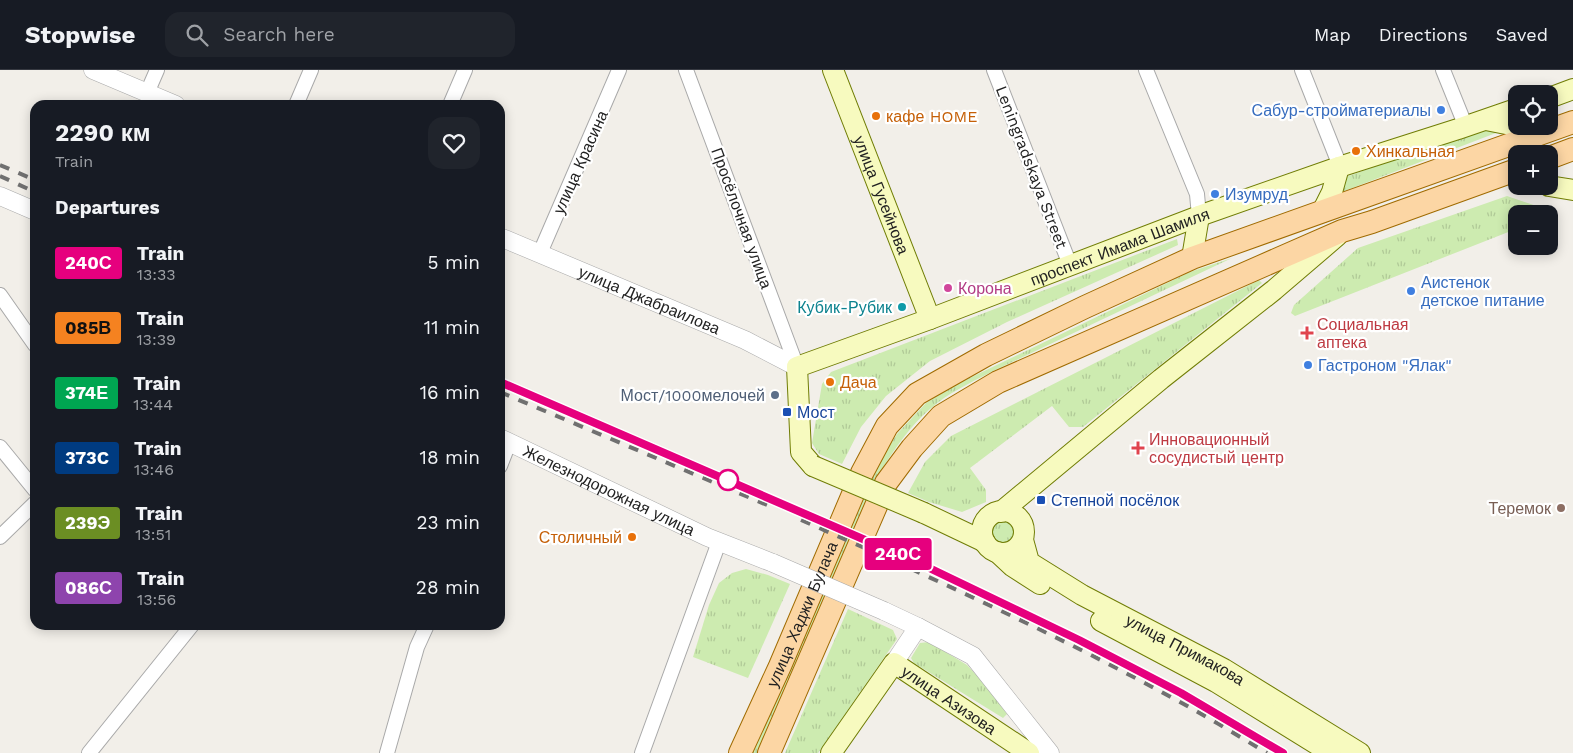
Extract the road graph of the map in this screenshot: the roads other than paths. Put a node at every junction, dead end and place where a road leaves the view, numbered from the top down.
1 (93, 70) edge
2 (156, 70) edge
3 (311, 70) edge
4 (465, 70) edge
5 (620, 70) edge
6 (686, 70) edge
7 (833, 70) edge
8 (994, 70) edge
9 (1146, 70) edge
10 (1302, 70) edge
11 (1443, 70) edge
12 (1573, 89) edge
13 (146, 93) junction
14 (1558, 95) edge
15 (164, 100) edge
16 (298, 100) edge
17 (452, 100) edge
18 (1508, 112) edge
19 (1486, 120) junction
20 (1573, 122) edge
21 (1508, 124) edge
22 (1466, 127) junction
23 (1558, 127) edge
24 (1534, 135) edge
25 (1573, 149) edge
26 (1558, 155) edge
27 (1339, 167) junction
28 (1508, 176) edge
29 (1558, 188) edge
30 (1573, 190) edge
31 (0, 196) edge
32 (30, 209) edge
33 (1322, 212) junction
34 (1199, 216) junction
35 (1342, 232) junction
36 (505, 239) edge
37 (540, 253) junction
38 (1192, 258) junction
39 (1281, 258) junction
40 (1070, 265) junction
41 (1287, 280) junction
42 (0, 295) edge
43 (930, 319) junction
44 (30, 338) edge
45 (797, 367) junction
46 (505, 441) edge
47 (0, 447) edge
48 (1037, 481) junction
49 (30, 484) edge
50 (30, 508) edge
51 (995, 515) junction
52 (1020, 519) junction
53 (946, 524) junction
54 (0, 537) edge
55 (1023, 540) junction
56 (719, 542) junction
57 (991, 548) junction
58 (773, 563) joint
59 (918, 626) junction
60 (188, 630) edge
61 (425, 630) edge
62 (894, 663) junction
63 (89, 753) edge
64 (387, 753) edge
65 (642, 753) edge
66 (740, 753) edge
67 (769, 753) edge
68 (831, 753) edge
69 (1029, 753) edge
70 (1050, 753) edge
71 (1331, 753) edge
72 (1360, 753) edge

1 - 13 street
2 - 13 street
3 - 16 street
4 - 17 street
5 - 37 street, улица Красина
6 - 45 street, Просёлочная улица
7 - 43 main road, улица Гусейнова
8 - 40 street, Leningradskaya Street
9 - 34 street
10 - 27 street
11 - 22 street
12 - 14 main road
13 - 15 street
18 - 19 main road, проспект Имама Шамиля
19 - 21 main road
19 - 22 main road, проспект Имама Шамиля
20 - 23 main road
22 - 27 main road, проспект Имама Шамиля
24 - 33 main road
25 - 26 main road
27 - 33 main road
27 - 34 main road, проспект Имама Шамиля
28 - 35 main road
29 - 30 main road
31 - 32 street
33 - 38 main road
34 - 38 main road
34 - 40 main road, проспект Имама Шамиля
35 - 39 main road
35 - 41 main road
36 - 37 street, улица Джабраилова
37 - 45 street, улица Джабраилова
38 - 66 main road, улица Хаджи Булача
39 - 41 main road
39 - 67 main road, улица Хаджи Булача
40 - 43 main road, проспект Имама Шамиля
41 - 48 main road
42 - 44 street
43 - 45 main road, проспект Имама Шамиля
45 - 53 main road, bridge
46 - 56 street, Железнодорожная улица
47 - 49 street
48 - 51 main road
48 - 52 main road
50 - 54 street
51 - 52 main road
51 - 53 main road
51 - 57 main road
52 - 55 main road
53 - 57 main road
55 - 57 main road
55 - 72 main road, улица Примакова
56 - 58 street, Железнодорожная улица
56 - 65 street
57 - 71 main road, улица Примакова
58 - 59 street, улица Азизова, bridge
59 - 62 street
59 - 70 street, улица Азизова
60 - 63 street
61 - 64 street
62 - 68 main road
62 - 69 main road, улица Азизова

